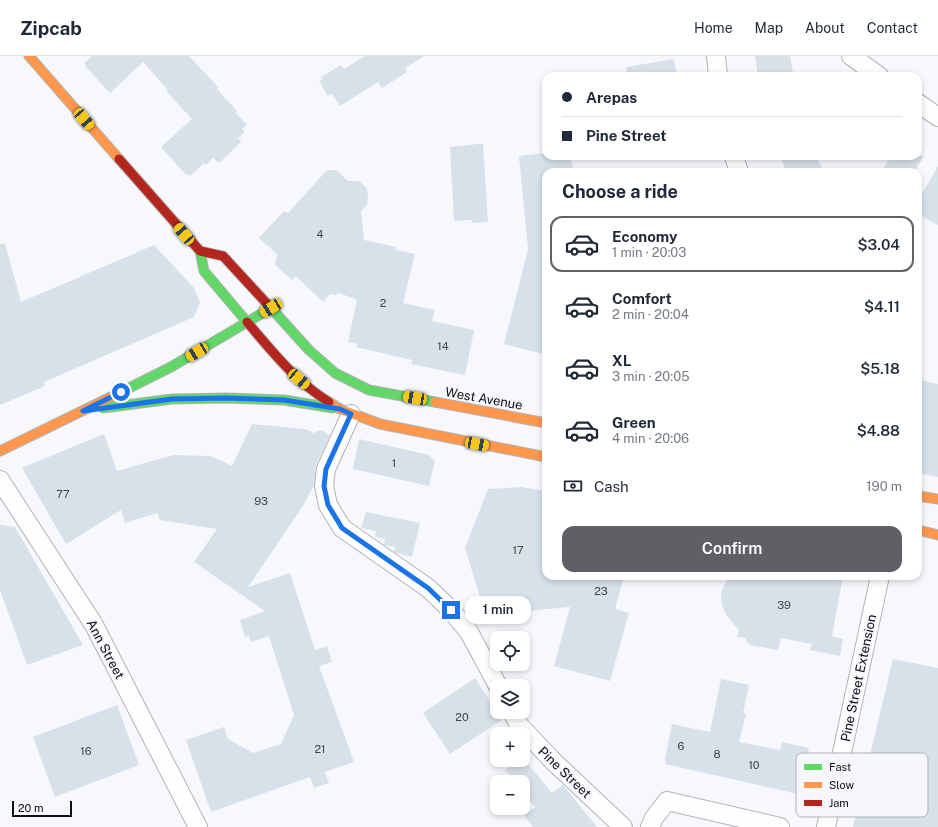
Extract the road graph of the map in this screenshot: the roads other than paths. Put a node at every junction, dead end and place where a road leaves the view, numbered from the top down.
1 (29, 56) edge
2 (716, 56) edge
3 (851, 56) edge
4 (718, 72) edge
5 (873, 72) edge
6 (922, 106) edge
7 (938, 116) edge
8 (200, 251) junction
9 (271, 308) junction
10 (247, 322) junction
11 (83, 411) junction
12 (346, 412) junction
13 (542, 422) edge
14 (0, 451) edge
15 (542, 456) edge
16 (0, 480) edge
17 (922, 497) edge
18 (938, 499) edge
19 (922, 531) edge
20 (938, 535) edge
21 (879, 580) edge
22 (494, 679) edge
23 (516, 719) edge
24 (842, 753) edge
25 (828, 817) edge
26 (198, 827) edge
27 (623, 827) edge
28 (650, 827) edge
29 (780, 827) edge
30 (826, 827) edge

1 - 8 main road
2 - 4 street
3 - 5 street
6 - 7 street
8 - 9 main road, West Avenue
8 - 10 main road
9 - 10 main road
9 - 13 main road, West Avenue
10 - 11 main road
10 - 12 main road
11 - 12 main road
11 - 14 main road
12 - 15 main road
12 - 22 street
16 - 26 street, Ann Street
17 - 18 main road
19 - 20 main road
21 - 24 street, Pine Street Extension
23 - 27 street, Pine Street
25 - 30 street, Pine Street Extension
28 - 29 street

